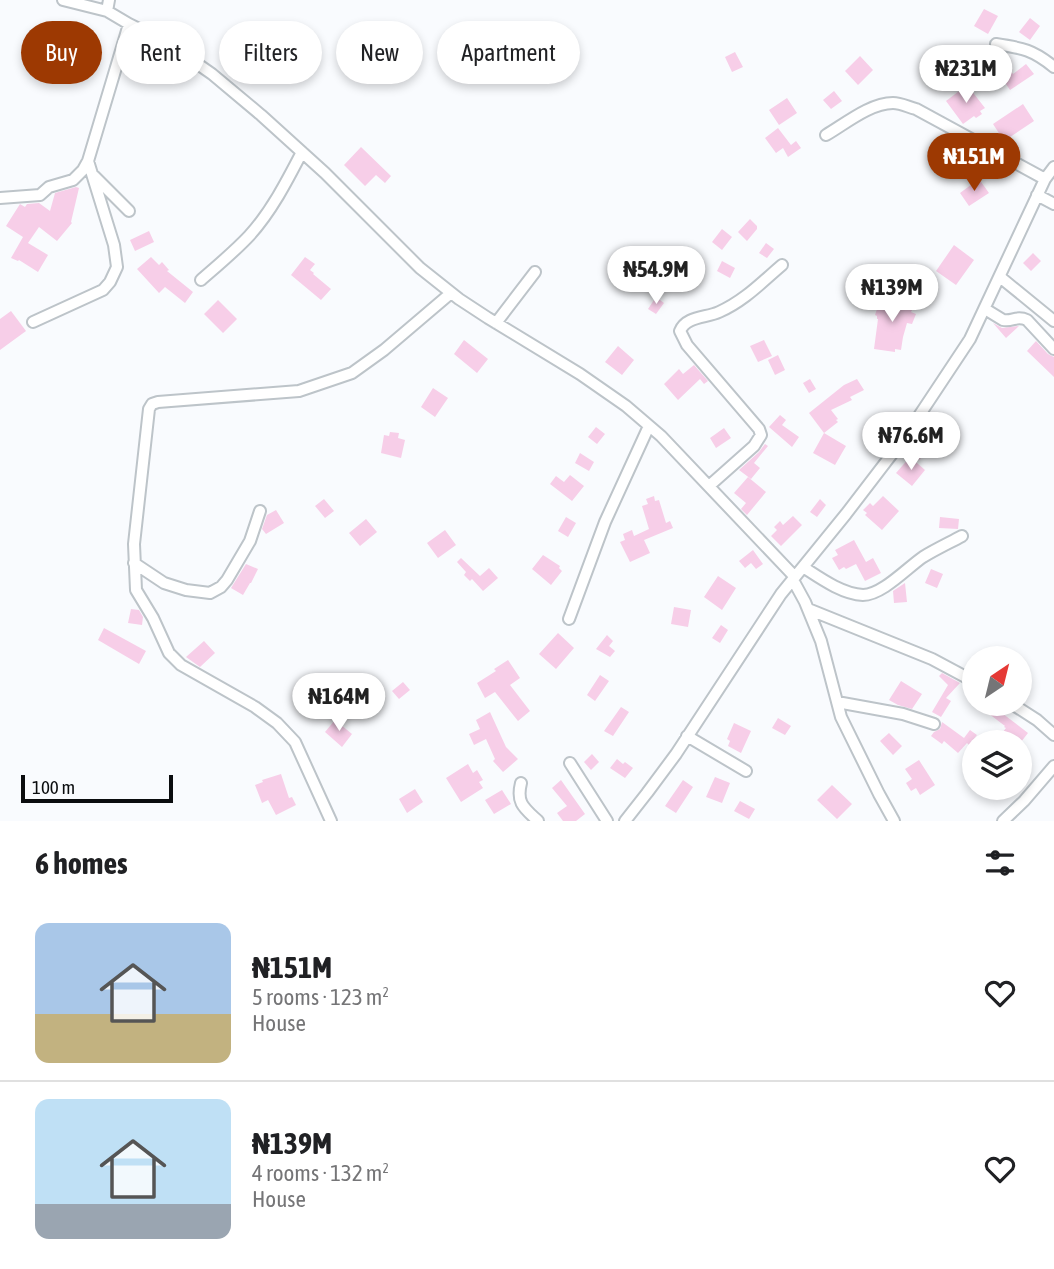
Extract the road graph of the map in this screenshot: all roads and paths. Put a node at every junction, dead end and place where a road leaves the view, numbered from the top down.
1 (63, 0) edge
2 (108, 6) edge
3 (126, 21) edge
4 (996, 44) dead end
5 (116, 67) edge
6 (1054, 67) edge
7 (205, 69) edge
8 (826, 135) dead end
9 (302, 152) junction
10 (88, 160) junction
11 (1054, 167) edge
12 (92, 175) junction
13 (1045, 179) junction
14 (1037, 195) junction
15 (0, 198) edge
16 (1054, 204) edge
17 (129, 211) dead end
18 (782, 265) dead end
19 (535, 272) dead end
20 (1000, 277) junction
21 (201, 280) dead end
22 (451, 293) junction
23 (985, 309) junction
24 (33, 321) dead end
25 (1054, 321) edge
26 (496, 323) junction
27 (1054, 349) edge
28 (649, 426) junction
29 (709, 486) junction
30 (260, 511) dead end
31 (962, 536) dead end
32 (134, 563) junction
33 (803, 568) junction
34 (794, 578) junction
35 (808, 609) junction
36 (569, 619) dead end
37 (962, 675) edge
38 (837, 702) junction
39 (1031, 716) edge
40 (934, 724) dead end
41 (1054, 734) edge
42 (687, 736) junction
43 (570, 763) dead end
44 (1054, 766) edge
45 (746, 771) dead end
46 (521, 783) dead end
47 (331, 821) edge
48 (538, 821) edge
49 (607, 821) edge
50 (625, 821) edge
51 (894, 821) edge
52 (1003, 821) edge

1 - 2 street
2 - 3 street
4 - 6 street
5 - 10 street
7 - 9 street
8 - 13 street
9 - 21 street
9 - 22 street
10 - 12 street
10 - 15 street
11 - 13 street
12 - 17 street
12 - 24 street
13 - 14 street
14 - 16 street
14 - 20 street
18 - 29 street
19 - 26 street
20 - 23 street
20 - 25 street
22 - 26 street
22 - 32 street
23 - 27 street
23 - 33 street
26 - 28 street
28 - 29 street
28 - 36 street
29 - 34 street
30 - 32 street
31 - 33 street
32 - 47 street
33 - 34 street
34 - 35 street
34 - 42 street
35 - 37 street
35 - 38 street
38 - 40 street
38 - 51 street
39 - 41 street
42 - 45 street
42 - 50 street
43 - 49 street
44 - 52 street
46 - 48 street

